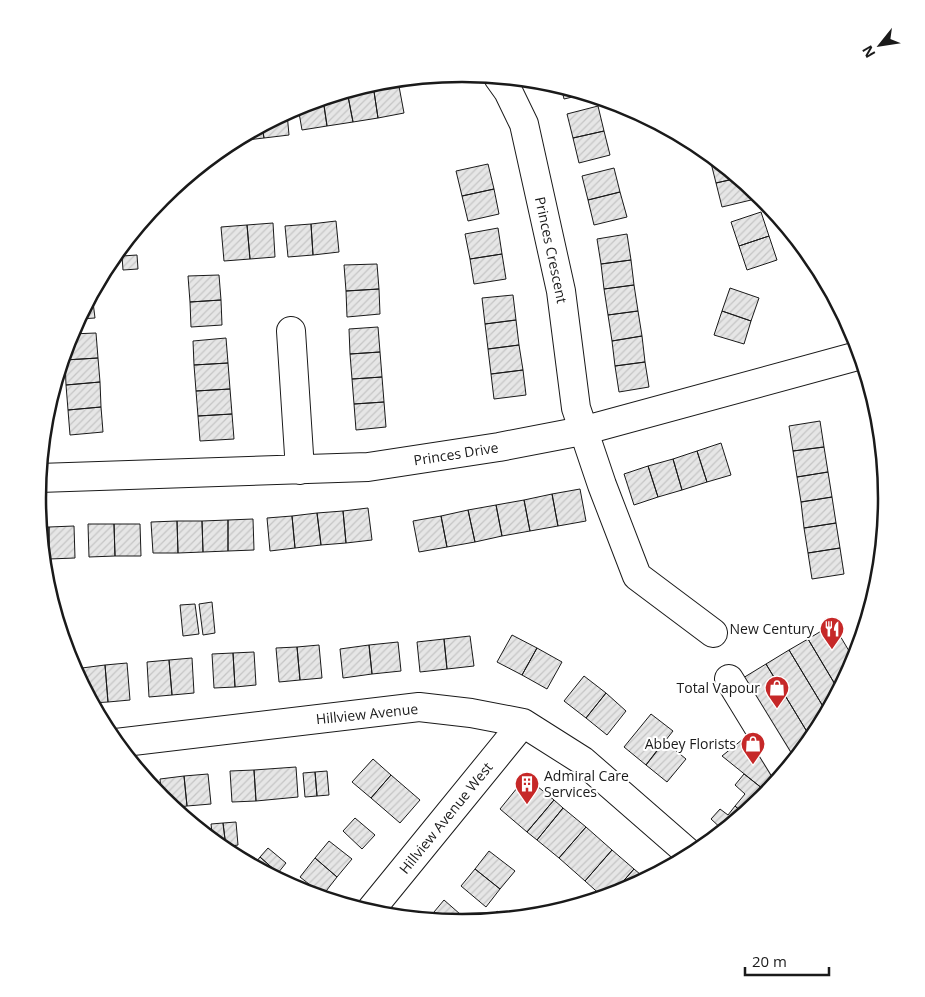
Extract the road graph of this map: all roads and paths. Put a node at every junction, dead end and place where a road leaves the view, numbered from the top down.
1 (503, 84) edge
2 (291, 331) dead end
3 (854, 357) edge
4 (582, 431) junction
5 (300, 470) junction
6 (47, 478) edge
7 (713, 633) dead end
8 (729, 679) dead end
9 (523, 723) junction
10 (125, 742) edge
11 (782, 765) edge
12 (685, 850) edge
13 (374, 905) edge

1 - 4 street, Princes Crescent
2 - 5 street
3 - 4 street, Princes Drive
4 - 5 street, Princes Drive
4 - 7 street, Princes Crescent
5 - 6 street, Princes Drive
8 - 11 street
9 - 10 street, Hillview Avenue
9 - 12 street, Hillview Avenue
9 - 13 street, Hillview Avenue West

